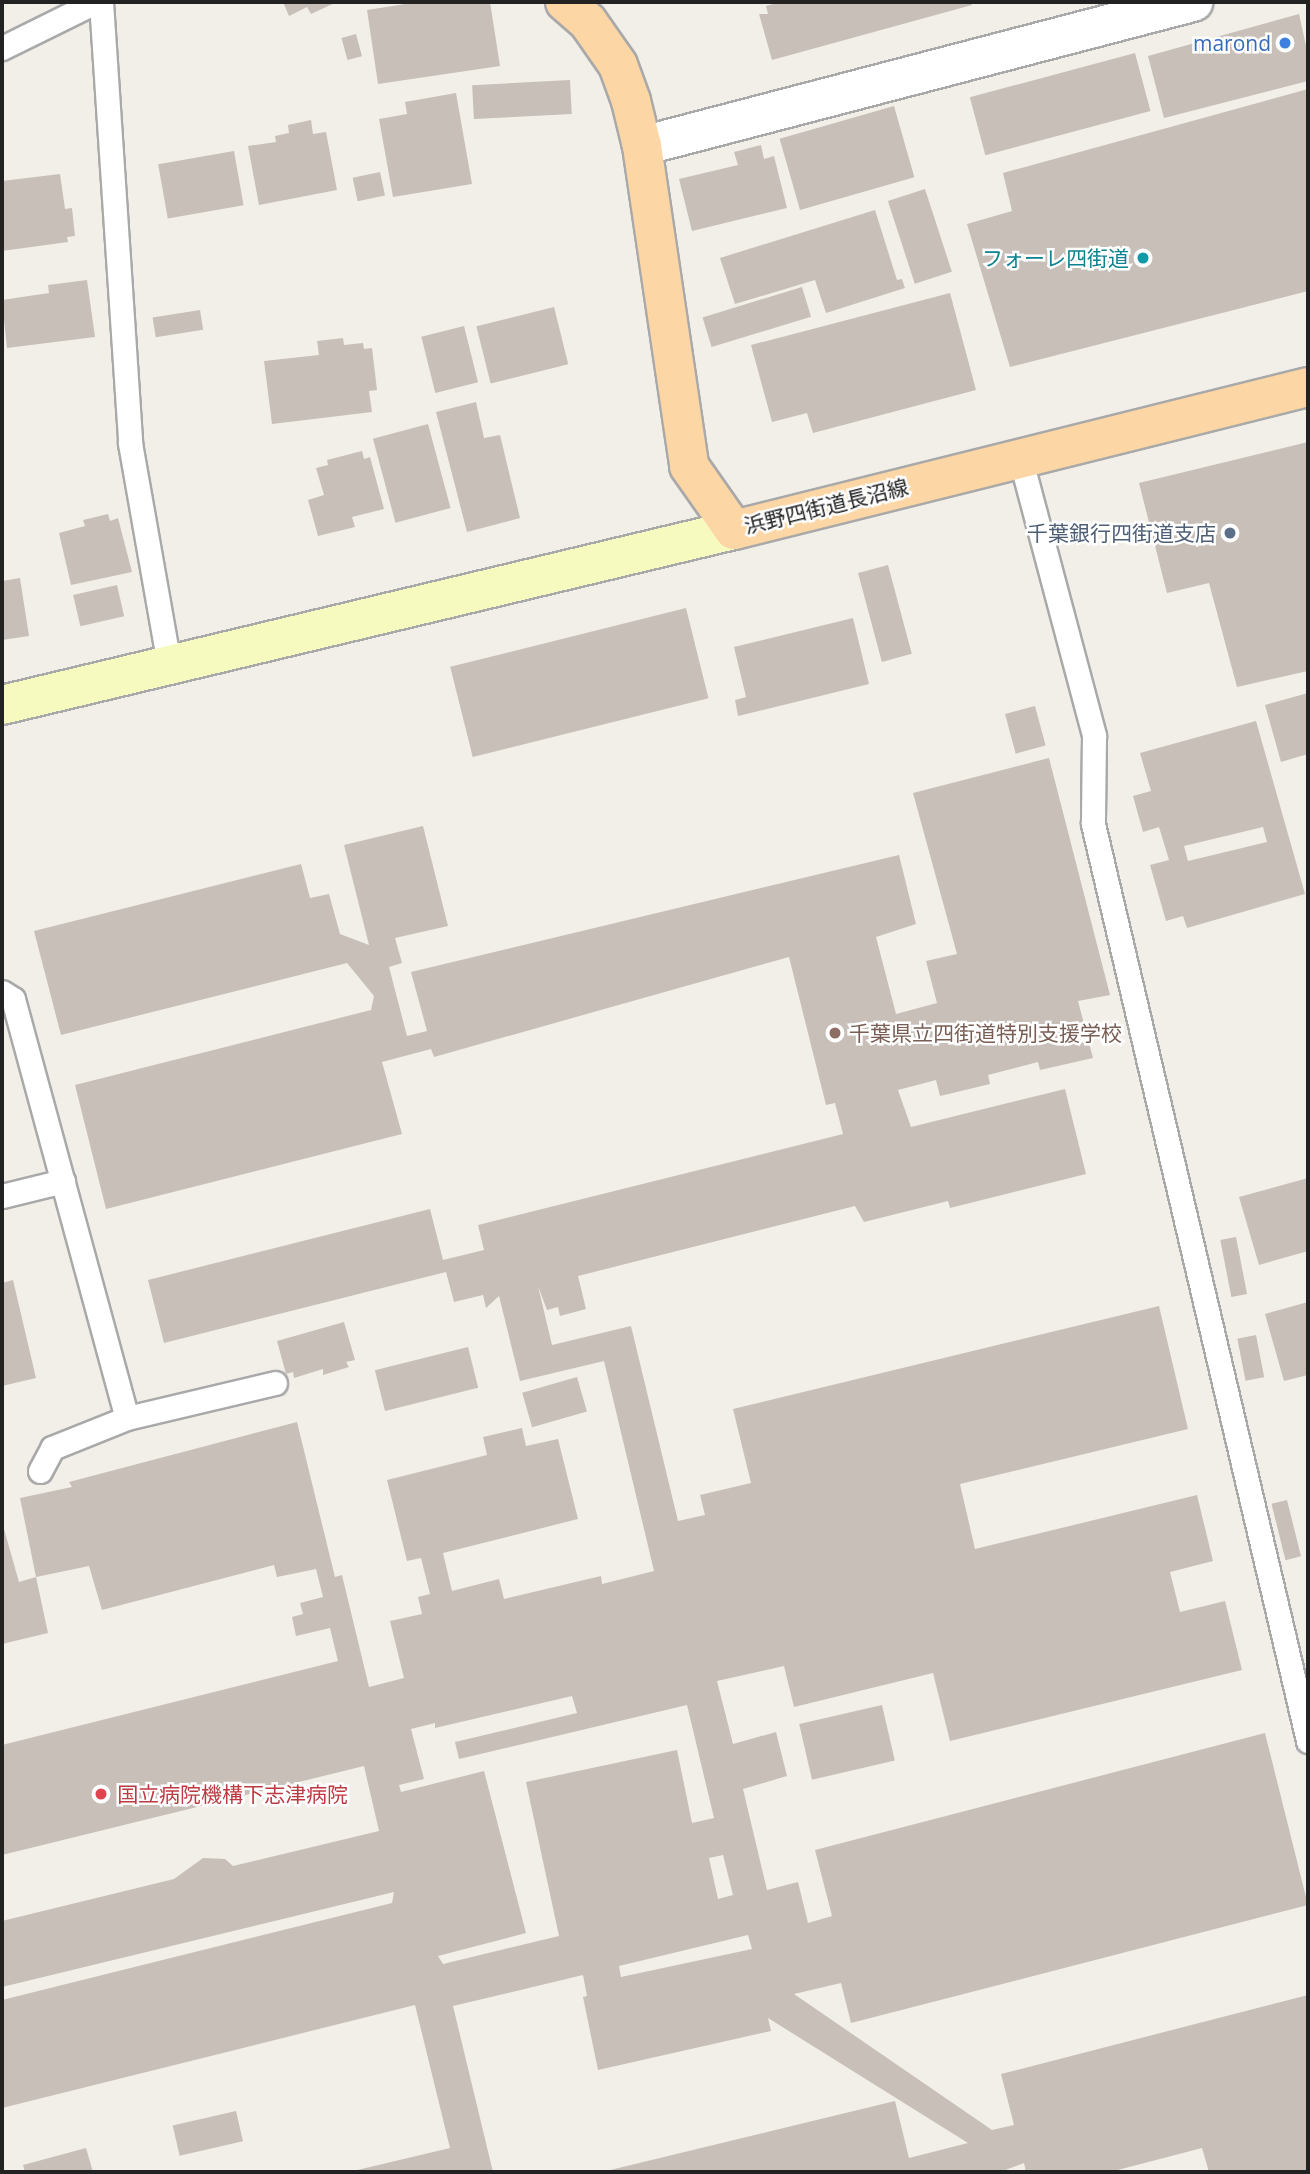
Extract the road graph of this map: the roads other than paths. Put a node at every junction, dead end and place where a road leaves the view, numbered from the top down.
1 (95, 2) edge
2 (101, 2) edge
3 (1193, 2) edge
4 (575, 5) edge
5 (2, 48) edge
6 (642, 146) junction
7 (1308, 387) edge
8 (1020, 457) junction
9 (734, 530) junction
10 (169, 665) junction
11 (2, 705) edge
12 (2, 992) edge
13 (63, 1181) junction
14 (2, 1196) edge
15 (275, 1383) dead end
16 (127, 1418) junction
17 (40, 1471) dead end
18 (1308, 1741) edge

1 - 5 lane
2 - 10 lane
3 - 6 street
4 - 6 main road, 浜野四街道長沼線
6 - 9 main road, 浜野四街道長沼線
7 - 8 main road, 浜野四街道長沼線
8 - 9 main road, 浜野四街道長沼線
8 - 18 lane
9 - 10 street
10 - 11 street
12 - 13 lane
13 - 14 lane
13 - 16 lane
15 - 16 lane
16 - 17 lane

